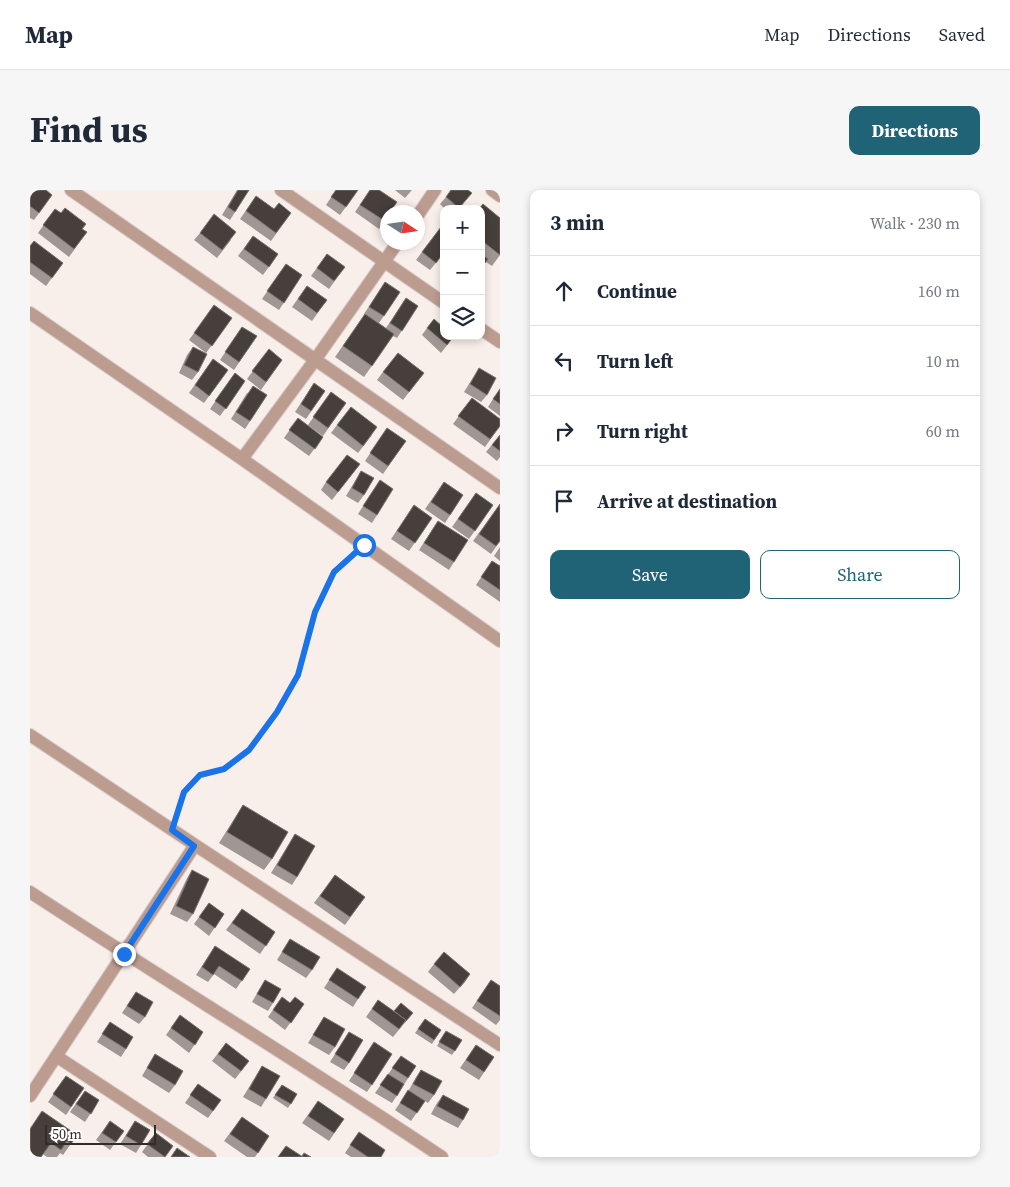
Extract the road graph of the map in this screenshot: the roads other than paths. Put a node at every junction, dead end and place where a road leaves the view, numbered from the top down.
1 (71, 190) edge
2 (281, 190) edge
3 (435, 190) edge
4 (492, 190) edge
5 (500, 196) edge
6 (425, 205) edge
7 (392, 250) edge
8 (384, 262) junction
9 (440, 300) edge
10 (30, 313) edge
11 (485, 332) edge
12 (500, 342) edge
13 (315, 360) junction
14 (242, 460) junction
15 (500, 488) edge
16 (500, 641) edge
17 (30, 734) edge
18 (194, 846) junction
19 (30, 892) edge
20 (124, 954) junction
21 (500, 1045) edge
22 (56, 1056) junction
23 (30, 1096) edge
24 (210, 1157) edge
25 (442, 1157) edge

1 - 13 street
2 - 8 street
3 - 6 street
4 - 5 street
7 - 8 street
8 - 9 street
8 - 13 street
10 - 14 street
11 - 12 street
13 - 14 street
13 - 15 street
14 - 16 street
17 - 18 street
18 - 20 street
18 - 21 street
19 - 20 street
20 - 22 street
20 - 25 street
22 - 23 street
22 - 24 street

